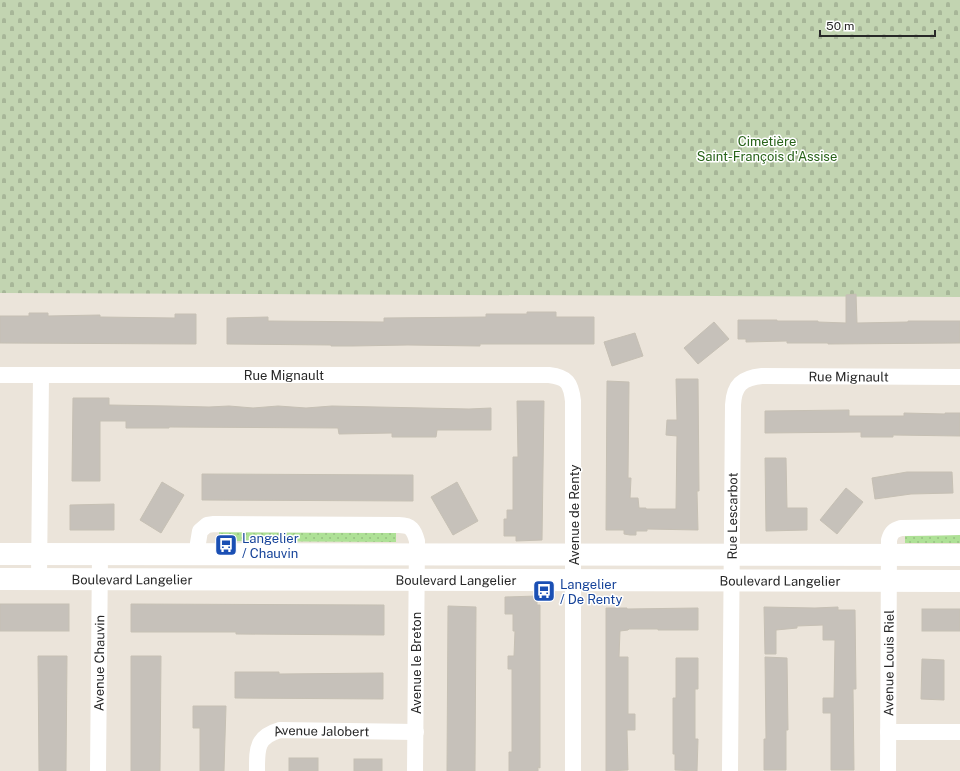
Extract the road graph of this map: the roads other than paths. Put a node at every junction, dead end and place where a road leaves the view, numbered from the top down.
1 (0, 375) edge
2 (41, 375) junction
3 (960, 378) edge
4 (567, 381) joint
5 (740, 384) joint
6 (960, 527) edge
7 (0, 554) edge
8 (39, 554) junction
9 (100, 554) junction
10 (196, 555) junction
11 (417, 555) junction
12 (731, 555) junction
13 (889, 555) junction
14 (960, 555) edge
15 (574, 556) junction
16 (0, 579) edge
17 (39, 579) junction
18 (100, 580) junction
19 (416, 580) junction
20 (574, 581) junction
21 (731, 581) junction
22 (889, 581) junction
23 (960, 581) edge
24 (416, 732) junction
25 (888, 732) junction
26 (960, 732) edge
27 (98, 771) edge
28 (257, 771) edge
29 (415, 771) edge
30 (573, 771) edge
31 (730, 771) edge
32 (888, 771) edge

1 - 2 street, Rue Mignault
2 - 4 street, Rue Mignault
2 - 8 street
3 - 5 street, Rue Mignault
4 - 15 street, Avenue de Renty
5 - 12 street, Rue Lescarbot
6 - 13 street, Avenue Louis Riel
7 - 8 main road, Boulevard Langelier
8 - 9 main road, Boulevard Langelier
8 - 17 street
9 - 10 main road, Boulevard Langelier
9 - 18 street, Avenue Chauvin
10 - 11 main road, Boulevard Langelier
10 - 11 street, Boulevard Langelier
11 - 15 main road, Boulevard Langelier
11 - 19 street, Avenue le Breton
12 - 13 main road, Boulevard Langelier
12 - 15 main road, Boulevard Langelier
12 - 21 street, Rue Lescarbot
13 - 14 main road, Boulevard Langelier
13 - 22 street, Avenue Louis Riel
15 - 20 street, Avenue de Renty
16 - 17 main road, Boulevard Langelier
17 - 18 main road, Boulevard Langelier
18 - 19 main road, Boulevard Langelier
18 - 27 street, Avenue Chauvin
19 - 20 main road, Boulevard Langelier
19 - 24 street, Avenue le Breton
20 - 21 main road, Boulevard Langelier
20 - 30 street, Avenue de Renty
21 - 22 main road, Boulevard Langelier
21 - 31 street, Rue Lescarbot
22 - 23 main road, Boulevard Langelier
22 - 25 street, Avenue Louis Riel
24 - 28 street, Avenue Jalobert
24 - 29 street, Avenue le Breton
25 - 26 street
25 - 32 street, Avenue Louis Riel

